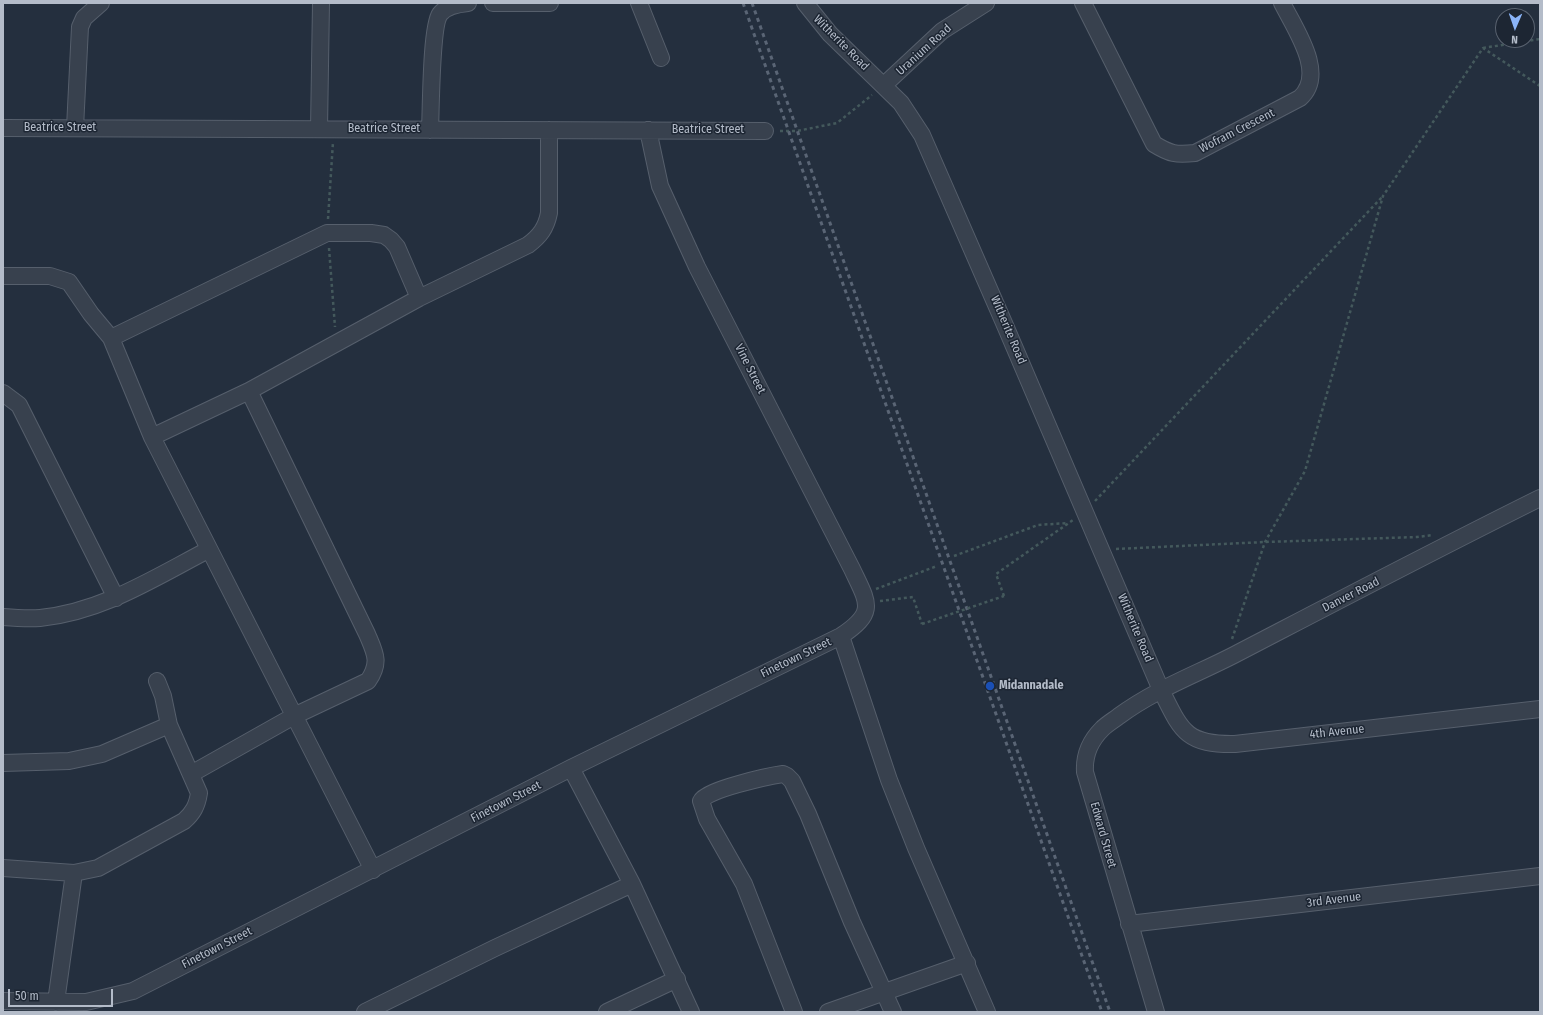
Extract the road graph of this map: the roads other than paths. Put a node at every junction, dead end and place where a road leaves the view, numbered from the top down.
1 (102, 3) edge
2 (321, 3) edge
3 (468, 3) edge
4 (493, 3) edge
5 (550, 3) edge
6 (639, 3) edge
7 (804, 3) edge
8 (986, 3) edge
9 (1083, 3) edge
10 (1282, 3) edge
11 (661, 58) dead end
12 (884, 85) junction
13 (3, 128) edge
14 (75, 128) junction
15 (319, 129) junction
16 (430, 130) junction
17 (549, 130) junction
18 (648, 130) junction
19 (765, 131) road end
20 (3, 276) edge
21 (419, 298) junction
22 (111, 338) junction
23 (249, 391) junction
24 (3, 393) edge
25 (152, 437) junction
26 (1540, 498) edge
27 (208, 550) junction
28 (116, 598) junction
29 (865, 598) joint
30 (3, 617) edge
31 (841, 636) junction
32 (158, 681) dead end
33 (1161, 690) junction
34 (1540, 708) edge
35 (294, 716) junction
36 (169, 724) junction
37 (3, 763) edge
38 (571, 768) junction
39 (192, 774) junction
40 (3, 868) edge
41 (373, 870) junction
42 (74, 874) junction
43 (1540, 876) edge
44 (632, 884) junction
45 (1129, 924) junction
46 (967, 964) junction
47 (677, 979) junction
48 (884, 993) junction
49 (3, 1000) edge
50 (56, 1002) junction
51 (86, 1007) edge
52 (365, 1012) edge
53 (607, 1012) edge
54 (691, 1012) edge
55 (794, 1012) edge
56 (828, 1012) edge
57 (893, 1012) edge
58 (987, 1012) edge
59 (1156, 1012) edge

1 - 14 street
2 - 15 street
3 - 16 street
4 - 5 street
6 - 11 street
7 - 12 street, Witherite Road
8 - 12 street, Uranium Road
9 - 10 street, Wofram Crescent
12 - 33 street, Witherite Road
13 - 14 street, Beatrice Street
14 - 15 street, Beatrice Street
15 - 16 street, Beatrice Street
16 - 17 street, Beatrice Street
17 - 18 street, Beatrice Street
17 - 21 street
18 - 19 street, Beatrice Street
18 - 29 street, Vine Street
20 - 22 street
21 - 22 street
21 - 23 street
22 - 25 street
23 - 25 street
23 - 35 street
24 - 28 street
25 - 27 street
26 - 33 street, Danver Road
27 - 28 street
27 - 35 street
28 - 30 street
29 - 31 street, Finetown Street
31 - 38 street, Finetown Street
31 - 46 street
32 - 36 street
33 - 34 street, 4th Avenue
33 - 45 street, Edward Street
35 - 39 street
35 - 41 street
36 - 37 street
36 - 39 street
38 - 41 street, Finetown Street
38 - 44 street
39 - 42 street
40 - 42 street
41 - 51 street, Finetown Street
42 - 50 street
43 - 45 street, 3rd Avenue
44 - 47 street
44 - 52 street
45 - 59 street, Edward Street
46 - 48 street
46 - 58 street
47 - 53 street
47 - 54 street
48 - 55 street
48 - 56 street
48 - 57 street
49 - 50 street, Finetown Street
50 - 51 street, Finetown Street

